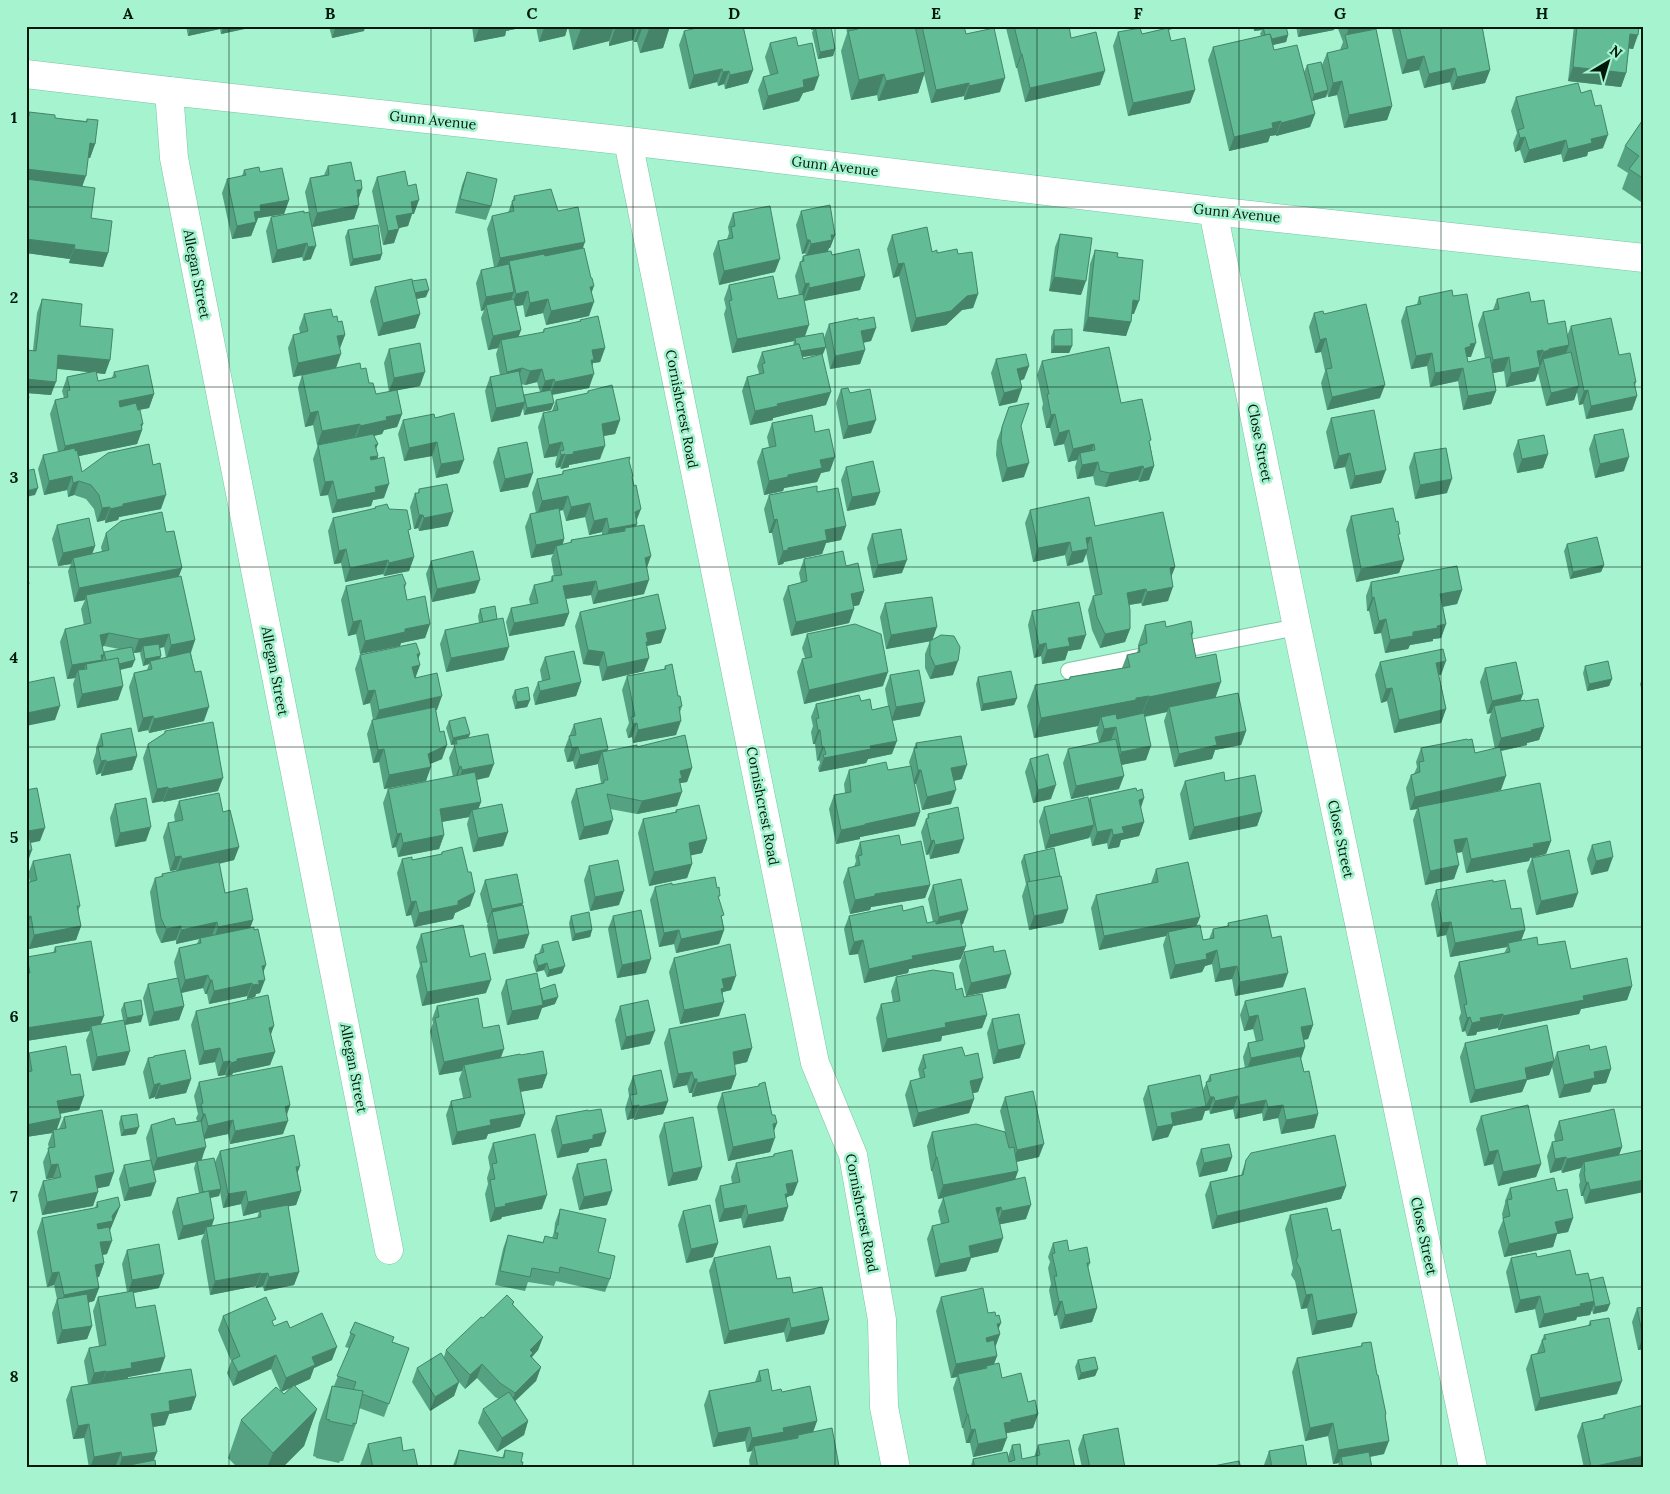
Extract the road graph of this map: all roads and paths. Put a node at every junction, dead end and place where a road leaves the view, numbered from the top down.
1 (26, 74) edge
2 (169, 92) junction
3 (628, 141) junction
4 (1213, 210) junction
5 (1644, 258) edge
6 (1297, 627) junction
7 (1185, 649) edge
8 (1139, 657) edge
9 (1069, 671) dead end
10 (389, 1250) dead end
11 (896, 1468) edge
12 (1472, 1468) edge

1 - 2 street, Gunn Avenue
2 - 3 street, Gunn Avenue
2 - 10 street, Allegan Street
3 - 4 street, Gunn Avenue
3 - 11 street, Cornishcrest Road
4 - 5 street, Gunn Avenue
4 - 6 street, Close Street
6 - 7 lane
6 - 12 street, Close Street
8 - 9 lane

